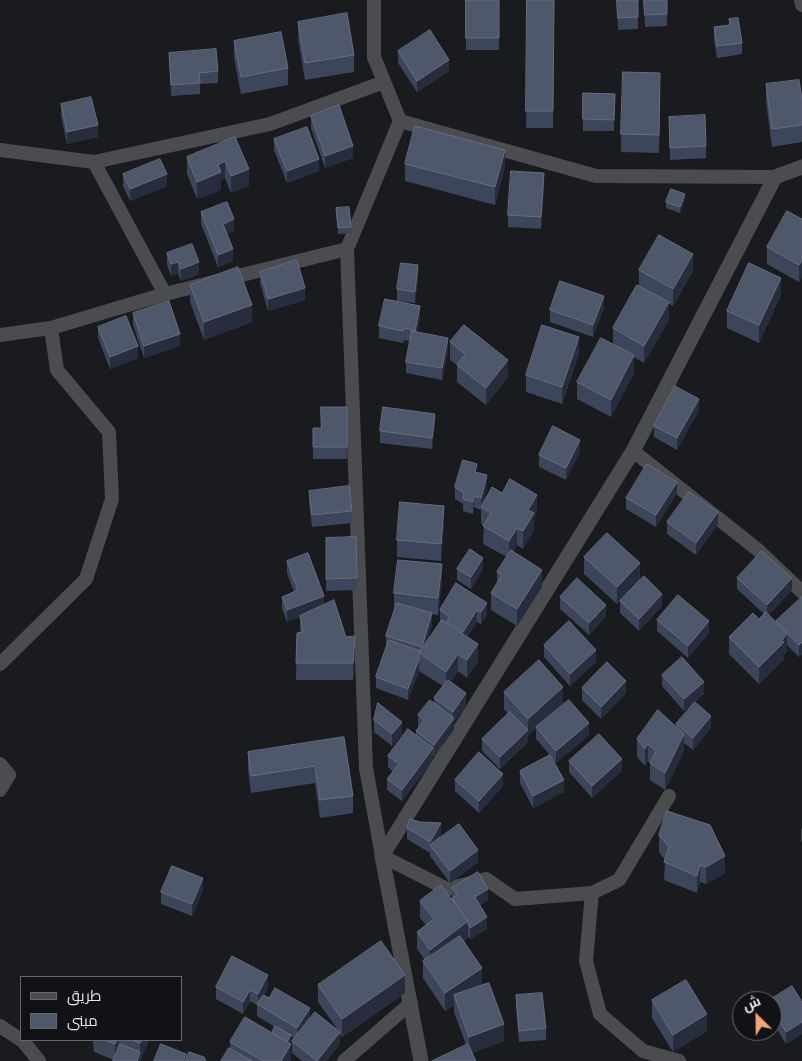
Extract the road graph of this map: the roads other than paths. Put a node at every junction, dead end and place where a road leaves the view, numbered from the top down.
1 (374, 0) edge
2 (801, 0) edge
3 (802, 5) edge
4 (384, 82) junction
5 (400, 121) junction
6 (0, 150) edge
7 (94, 162) junction
8 (802, 166) edge
9 (775, 177) junction
10 (347, 249) junction
11 (165, 294) junction
12 (51, 328) junction
13 (1, 334) edge
14 (633, 451) junction
15 (802, 592) edge
16 (0, 664) edge
17 (0, 764) edge
18 (0, 790) edge
19 (669, 796) dead end
20 (382, 856) junction
21 (592, 892) junction
22 (411, 1002) junction
23 (0, 1026) edge
24 (20, 1039) edge
25 (22, 1041) edge
26 (39, 1061) edge
27 (344, 1061) edge
28 (421, 1061) edge
29 (679, 1061) edge

1 - 4 street
2 - 3 street
4 - 5 street
4 - 7 street
5 - 9 street
5 - 10 street
6 - 7 street
7 - 11 street
8 - 9 street
9 - 14 street
10 - 11 street
10 - 20 street
11 - 12 street
12 - 13 street
12 - 16 street
14 - 15 street
14 - 20 street
17 - 18 street
19 - 21 street
20 - 21 street
20 - 22 street
21 - 29 street
22 - 27 street
22 - 28 street
23 - 24 street
25 - 26 street

